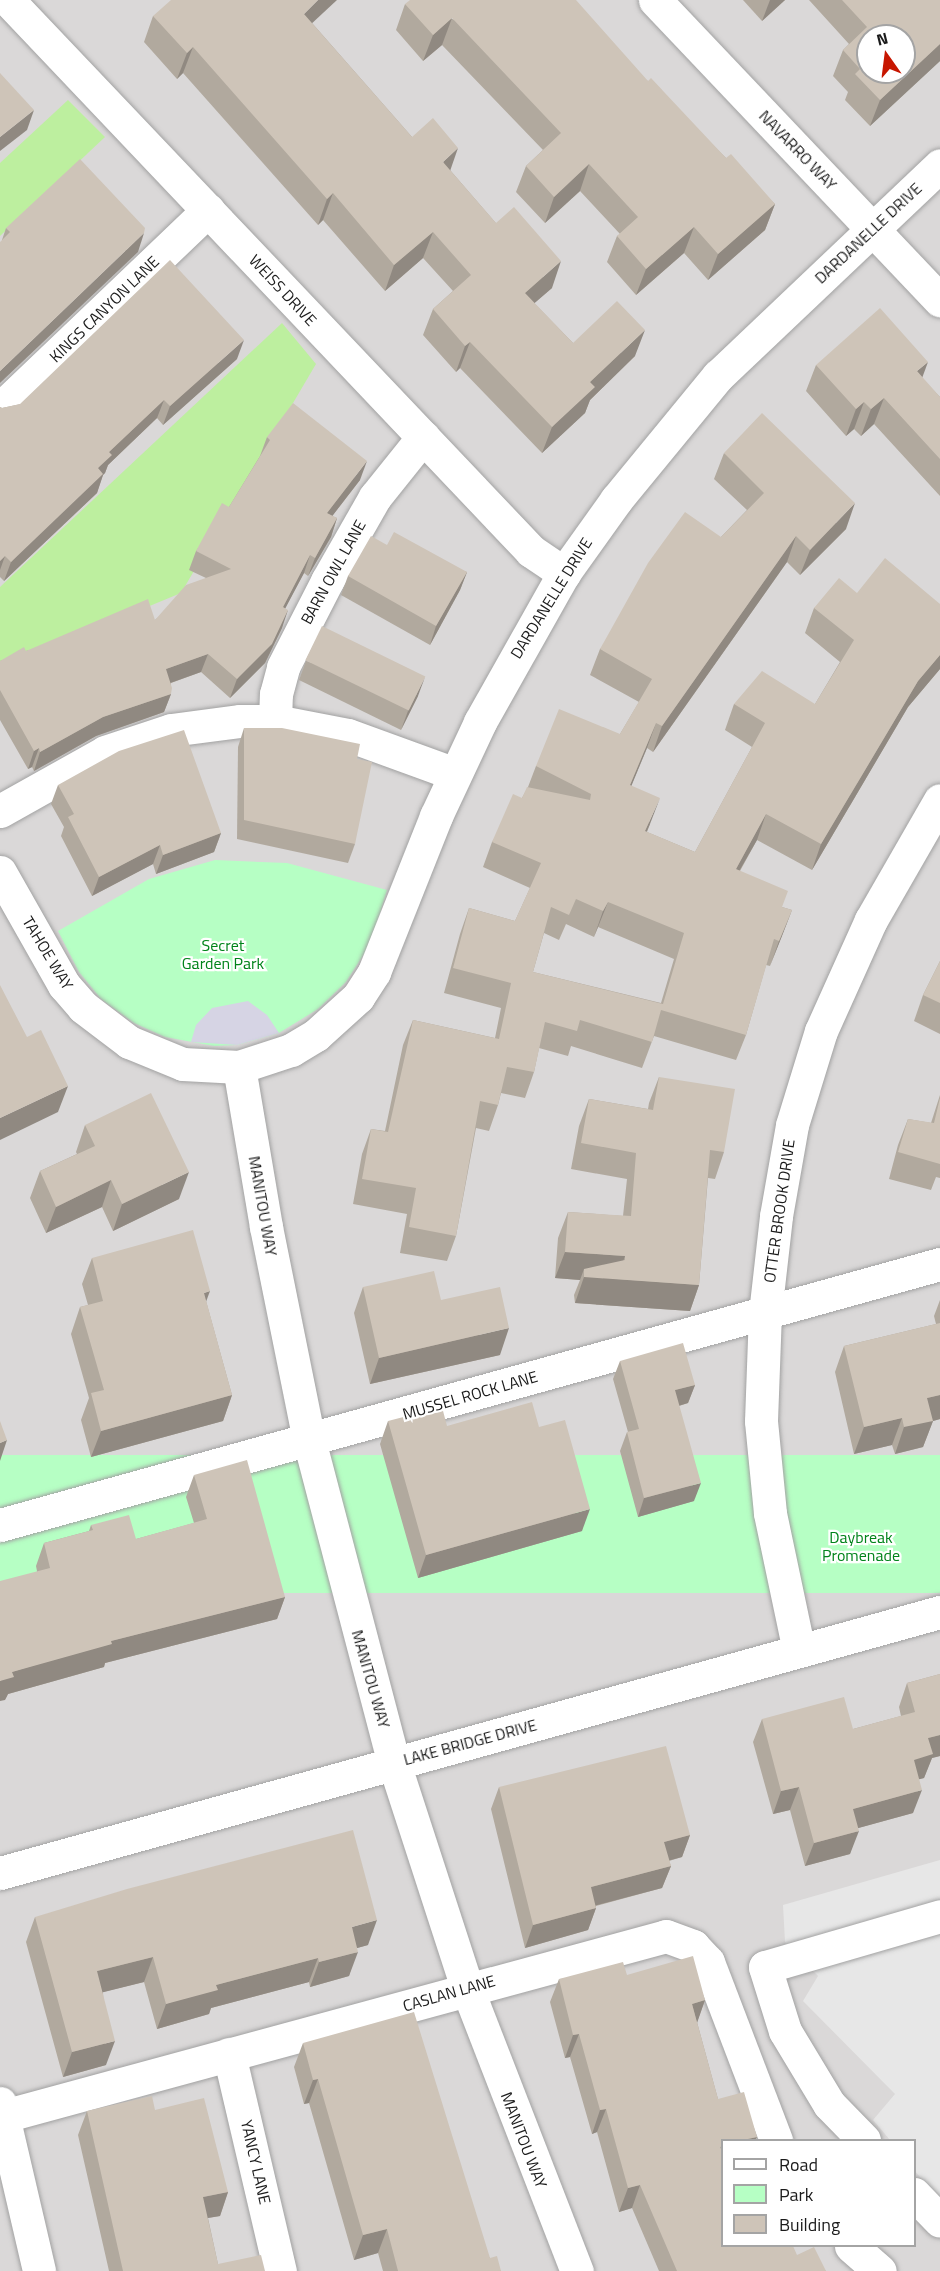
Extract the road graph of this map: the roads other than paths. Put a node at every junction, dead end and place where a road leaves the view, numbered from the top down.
1 (8, 0) edge
2 (655, 0) edge
3 (940, 165) edge
4 (208, 210) junction
5 (873, 229) junction
6 (940, 300) edge
7 (0, 409) edge
8 (423, 437) junction
9 (564, 573) junction
10 (275, 721) junction
11 (455, 774) junction
12 (940, 800) edge
13 (0, 811) edge
14 (0, 872) edge
15 (239, 1067) junction
16 (940, 1264) edge
17 (765, 1313) junction
18 (309, 1440) junction
19 (0, 1525) edge
20 (940, 1612) edge
21 (799, 1651) junction
22 (394, 1763) junction
23 (0, 1873) edge
24 (940, 1916) edge
25 (467, 1988) junction
26 (229, 2054) junction
27 (1, 2112) edge
28 (776, 2139) edge
29 (863, 2139) edge
30 (916, 2195) edge
31 (940, 2221) edge
32 (852, 2247) edge
33 (39, 2271) edge
34 (280, 2271) edge
35 (577, 2271) edge
36 (880, 2271) edge

1 - 4 street, WEISS DRIVE
2 - 5 street, NAVARRO WAY
3 - 5 street, DARDANELLE DRIVE
4 - 7 street, KINGS CANYON LANE
4 - 8 street, WEISS DRIVE
5 - 6 street, NAVARRO WAY
5 - 9 street, DARDANELLE DRIVE
8 - 9 street, WEISS DRIVE
8 - 10 street, BARN OWL LANE
9 - 11 street, DARDANELLE DRIVE
10 - 11 street
10 - 13 street
11 - 15 street, DARDANELLE DRIVE
12 - 17 street, OTTER BROOK DRIVE
14 - 15 street, TAHOE WAY
15 - 18 street, MANITOU WAY
16 - 17 street, MUSSEL ROCK LANE
17 - 18 street, MUSSEL ROCK LANE
17 - 21 street, OTTER BROOK DRIVE
18 - 19 street, MUSSEL ROCK LANE
18 - 22 street, MANITOU WAY
20 - 21 street, LAKE BRIDGE DRIVE
21 - 22 street, LAKE BRIDGE DRIVE
22 - 23 street, LAKE BRIDGE DRIVE
22 - 25 street, MANITOU WAY
24 - 29 street
25 - 26 street, CASLAN LANE
25 - 28 street, CASLAN LANE
25 - 35 street, MANITOU WAY
26 - 27 street, CASLAN LANE
26 - 34 street, YANCY LANE
27 - 33 street
30 - 31 street
32 - 36 street

